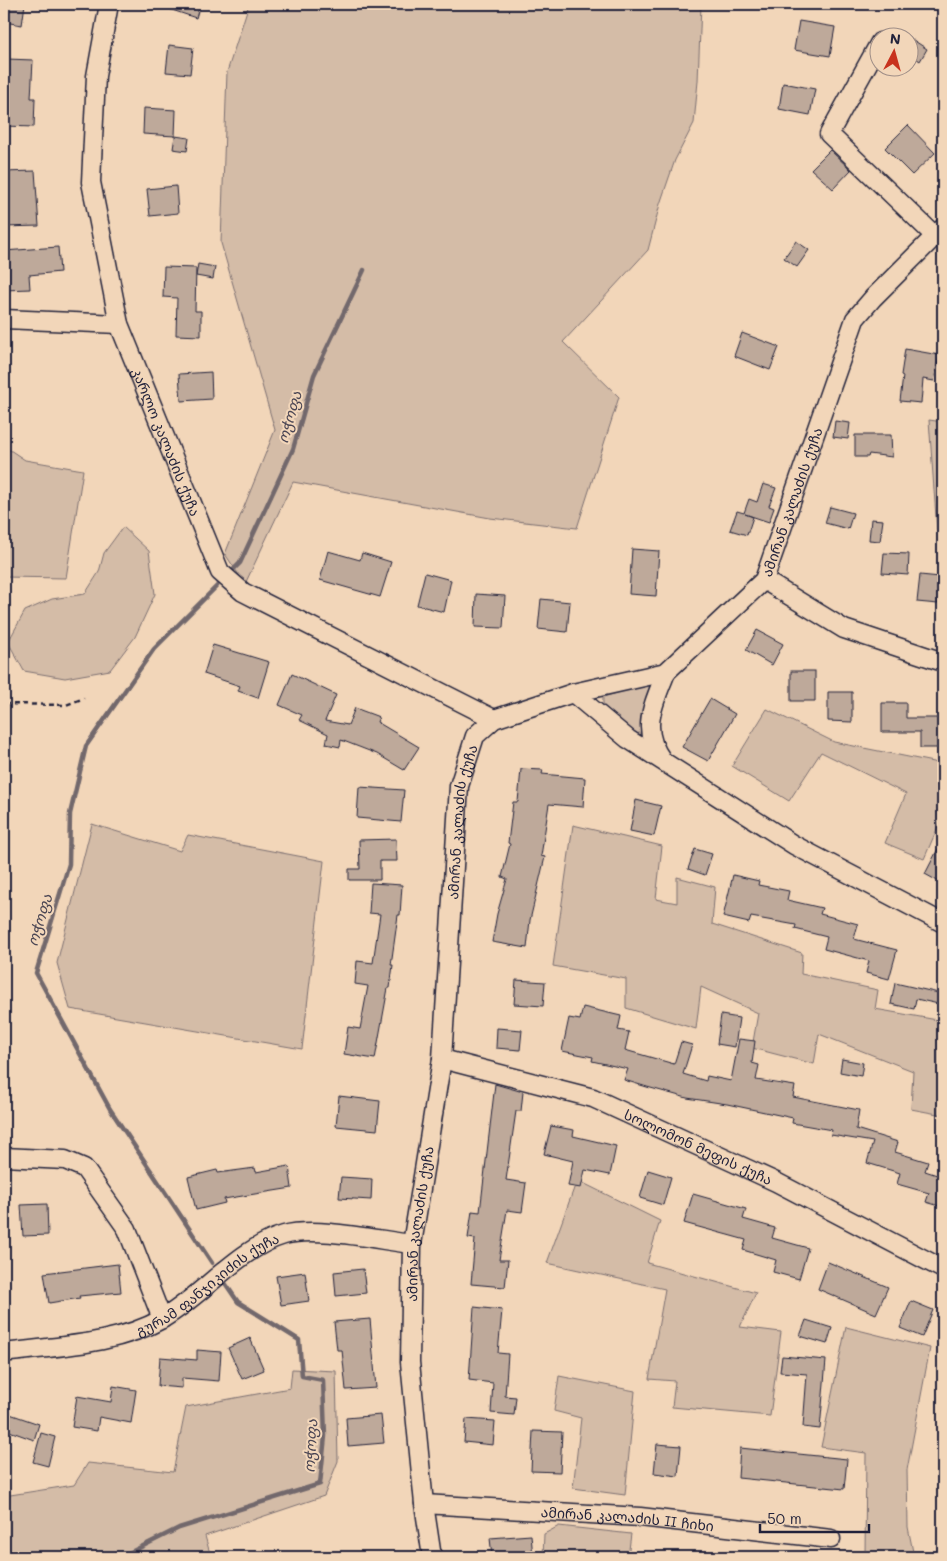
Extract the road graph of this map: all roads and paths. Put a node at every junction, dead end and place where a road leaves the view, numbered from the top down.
1 (109, 4) edge
2 (870, 60) edge
3 (939, 232) edge
4 (4, 319) edge
5 (119, 324) junction
6 (764, 580) junction
7 (943, 662) edge
8 (666, 672) junction
9 (573, 693) junction
10 (84, 698) dead end
11 (4, 704) edge
12 (494, 719) junction
13 (664, 762) junction
14 (943, 923) edge
15 (442, 1059) junction
16 (4, 1157) edge
17 (412, 1244) junction
18 (943, 1269) edge
19 (162, 1319) junction
20 (4, 1352) edge
21 (424, 1504) junction
22 (830, 1539) dead end
23 (432, 1557) edge

1 - 5 street, კარლო კალაძის ქუჩა
2 - 3 street
3 - 6 street, ამირან კალაძის ქუჩა
4 - 5 street
5 - 12 street, კარლო კალაძის ქუჩა
6 - 7 street
6 - 8 street, ამირან კალაძის ქუჩა
8 - 9 street, ამირან კალაძის ქუჩა
8 - 13 street
9 - 12 street, ამირან კალაძის ქუჩა
9 - 13 street
10 - 11 path
12 - 15 street, ამირან კალაძის ქუჩა
13 - 14 street
15 - 17 street, ამირან კალაძის ქუჩა
15 - 18 street, სოლომონ მეფის ქუჩა
16 - 19 street
17 - 19 street, გურამ ფანჯიკიძის ქუჩა
17 - 21 street, ამირან კალაძის ქუჩა
19 - 20 street, გურამ ფანჯიკიძის ქუჩა
21 - 22 street, ამირან კალაძის II ჩიხი
21 - 23 street, ამირან კალაძის ქუჩა

